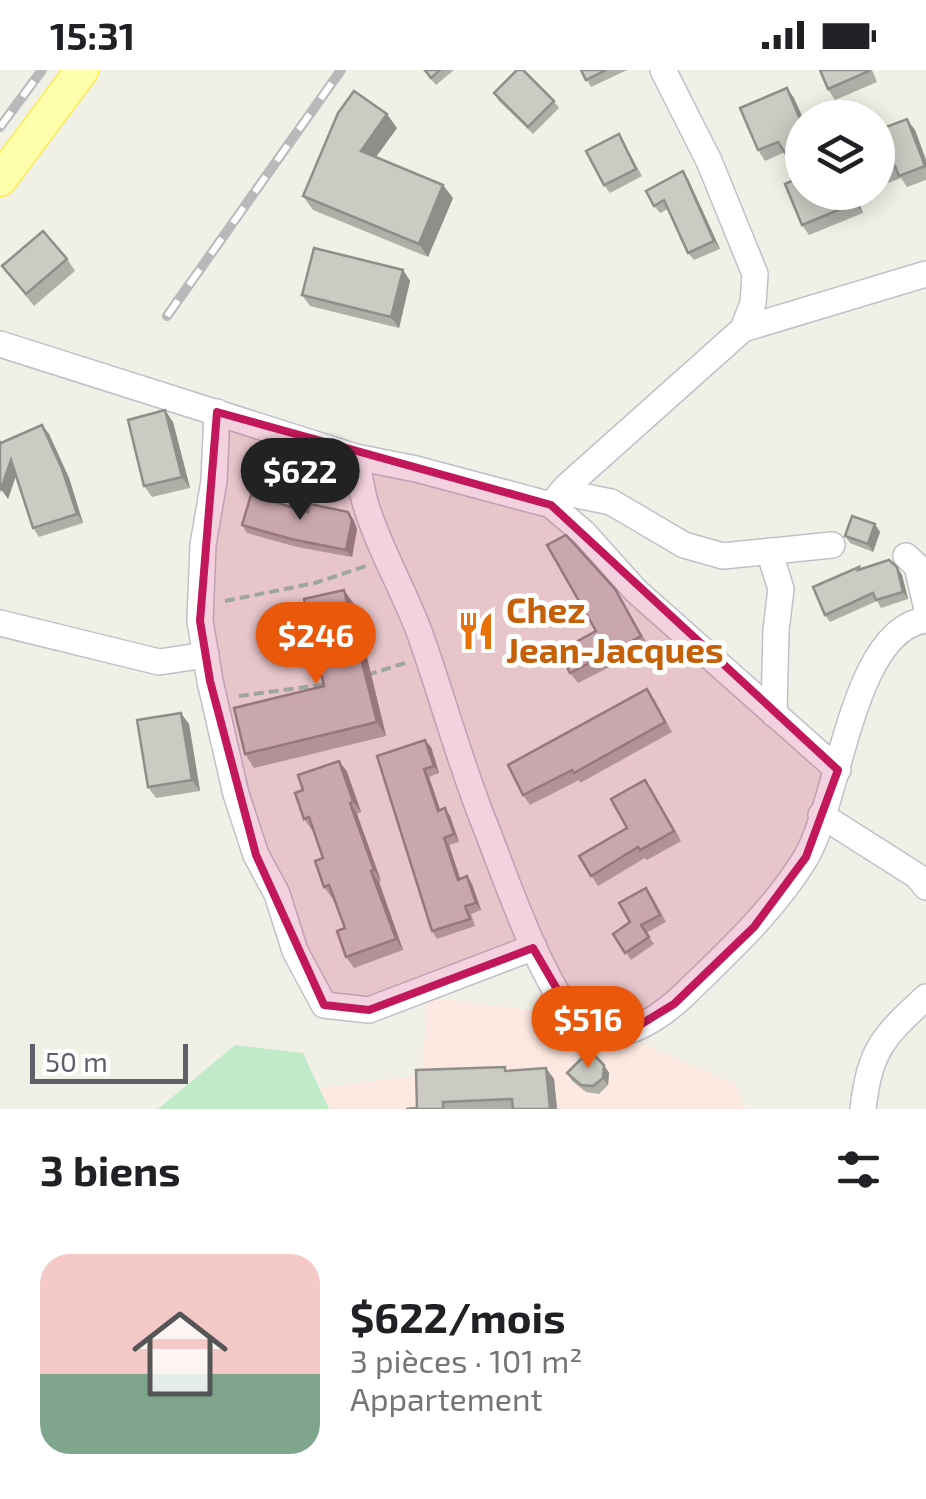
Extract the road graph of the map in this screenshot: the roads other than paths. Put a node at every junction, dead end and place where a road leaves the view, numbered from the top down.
1 (82, 70) edge
2 (662, 70) edge
3 (0, 180) edge
4 (926, 274) edge
5 (742, 329) junction
6 (0, 344) edge
7 (217, 412) junction
8 (356, 458) junction
9 (556, 498) junction
10 (832, 545) dead end
11 (769, 551) junction
12 (906, 556) dead end
13 (926, 605) edge
14 (926, 620) edge
15 (0, 624) edge
16 (206, 656) junction
17 (774, 714) junction
18 (838, 770) junction
19 (821, 815) junction
20 (926, 887) edge
21 (534, 948) junction
22 (926, 997) edge
23 (864, 1109) edge

1 - 3 main road
2 - 5 street
4 - 5 street
5 - 9 street
6 - 7 street
7 - 8 street
7 - 16 street
8 - 9 street
8 - 21 street
9 - 11 street
9 - 17 street
10 - 11 street
11 - 17 street
12 - 13 street
14 - 18 street
15 - 16 street
16 - 21 street
17 - 18 street
18 - 19 street
19 - 20 street
19 - 21 street
22 - 23 street

